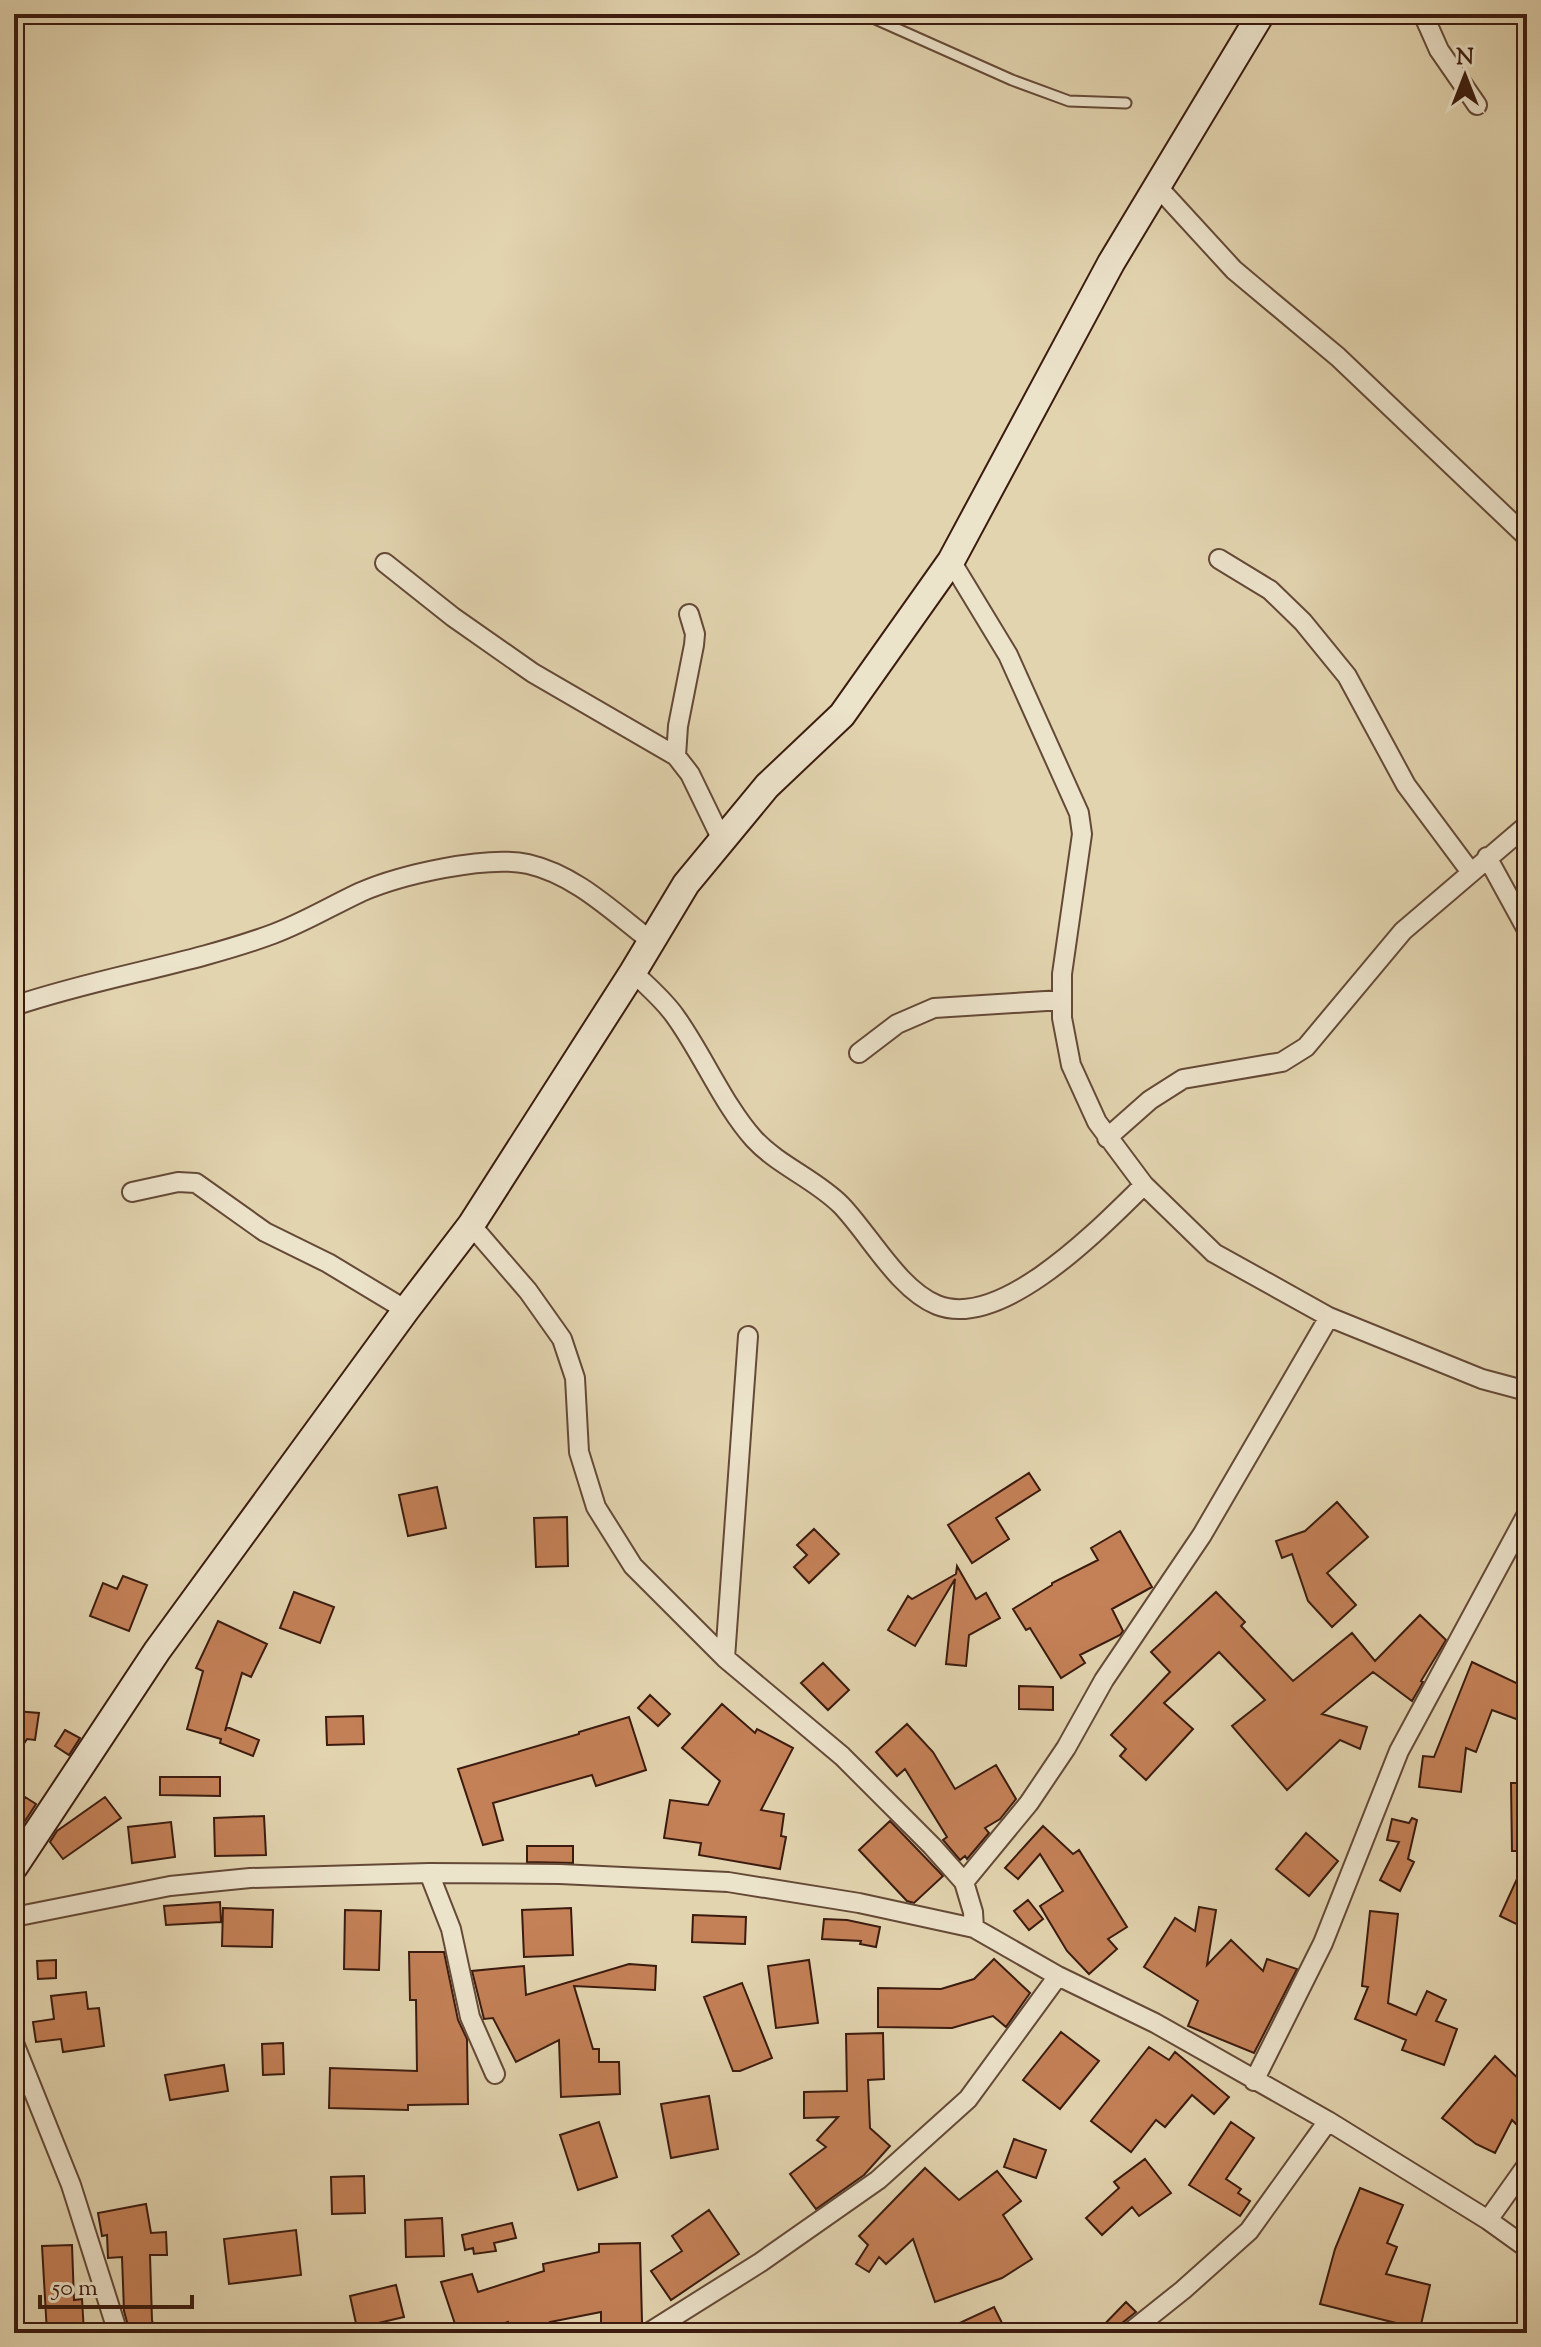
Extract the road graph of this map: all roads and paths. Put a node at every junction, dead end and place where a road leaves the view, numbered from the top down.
1 (864, 14) edge
2 (1261, 14) edge
3 (1423, 14) edge
4 (1126, 103) dead end
5 (1477, 105) dead end
6 (1156, 185) junction
7 (1527, 537) edge
8 (1219, 559) dead end
9 (951, 561) junction
10 (385, 563) dead end
11 (689, 614) dead end
12 (676, 756) junction
13 (1527, 825) edge
14 (722, 840) junction
15 (1487, 857) junction
16 (1470, 871) junction
17 (1527, 930) edge
18 (651, 941) junction
19 (633, 972) junction
20 (1062, 1000) junction
21 (14, 1006) edge
22 (859, 1053) dead end
23 (1107, 1138) junction
24 (1144, 1185) junction
25 (132, 1192) dead end
26 (471, 1225) junction
27 (406, 1310) junction
28 (1329, 1317) junction
29 (748, 1336) dead end
30 (1527, 1391) edge
31 (1527, 1514) edge
32 (725, 1658) junction
33 (14, 1867) edge
34 (429, 1873) junction
35 (964, 1882) junction
36 (14, 1917) edge
37 (974, 1928) junction
38 (1058, 1976) junction
39 (14, 2043) edge
40 (495, 2074) dead end
41 (1254, 2081) junction
42 (1328, 2121) junction
43 (1527, 2165) edge
44 (1488, 2220) junction
45 (1527, 2248) edge
46 (118, 2333) edge
47 (648, 2333) edge
48 (1129, 2333) edge

1 - 4 lane
2 - 6 street
3 - 5 street
6 - 7 street
6 - 9 street
8 - 16 street
9 - 14 street
9 - 20 street
10 - 12 street
11 - 12 street
12 - 14 street
13 - 15 street
14 - 18 street
15 - 16 street
15 - 17 street
16 - 23 street
18 - 19 street
18 - 21 street
19 - 24 street
19 - 26 street
20 - 22 street
20 - 23 street
23 - 24 street
24 - 28 street
25 - 27 street
26 - 27 street
26 - 32 street
27 - 33 street
28 - 30 street
28 - 35 street
29 - 32 street
31 - 41 street
32 - 35 street
34 - 36 street
34 - 37 street
34 - 40 street
35 - 37 street
37 - 38 street
38 - 41 street
38 - 47 street
39 - 46 street
41 - 42 street
42 - 44 street
42 - 48 street
43 - 44 street
44 - 45 street

